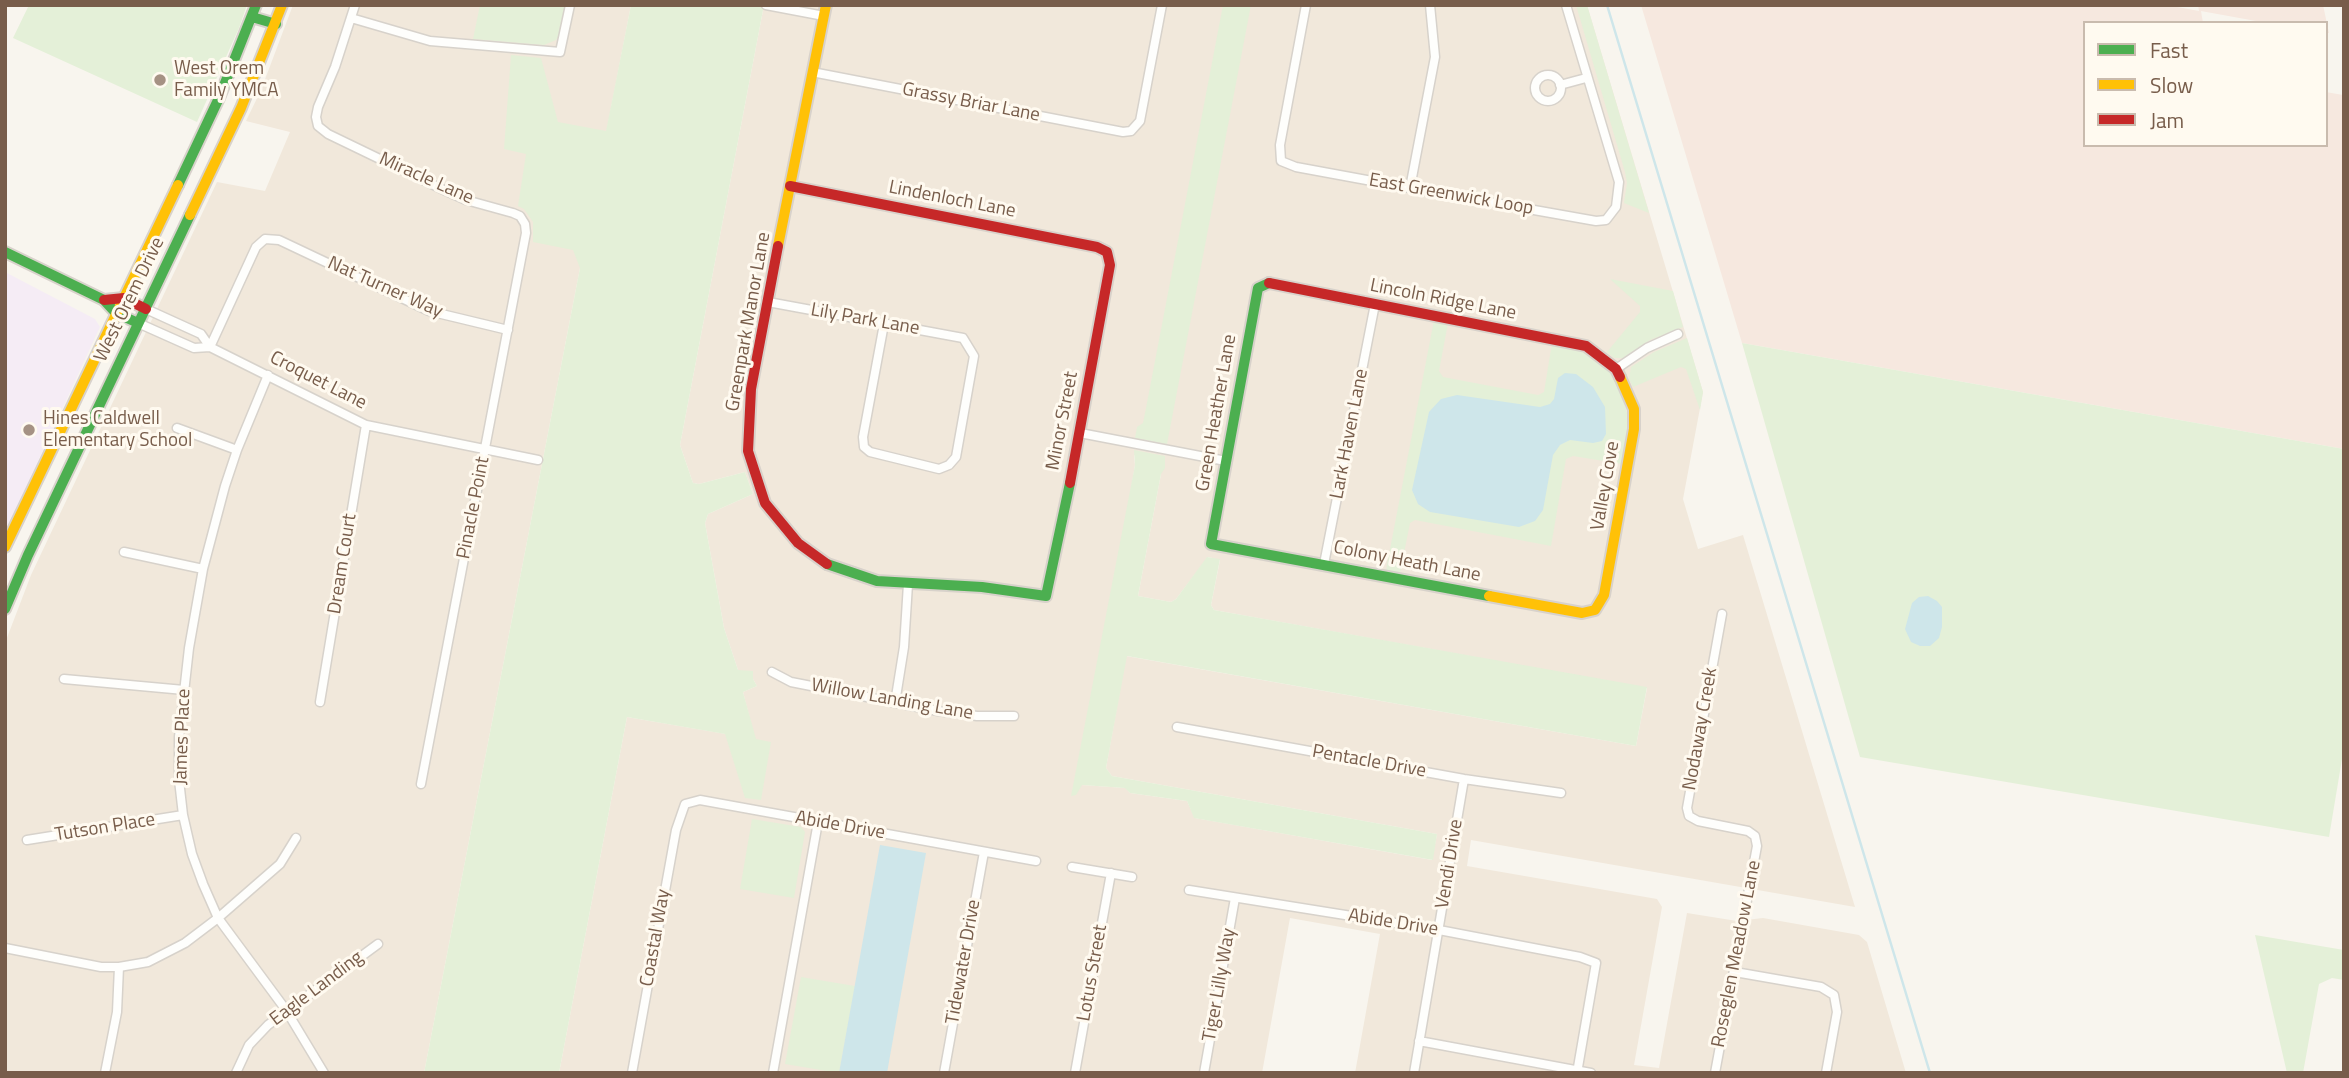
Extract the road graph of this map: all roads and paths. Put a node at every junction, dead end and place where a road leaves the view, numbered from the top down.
1 (256, 5) edge
2 (282, 5) edge
3 (355, 5) edge
4 (570, 5) edge
5 (766, 5) edge
6 (1162, 5) edge
7 (1306, 5) edge
8 (1430, 5) edge
9 (1566, 5) edge
10 (825, 11) edge
11 (252, 17) junction
12 (351, 18) junction
13 (276, 24) junction
14 (812, 72) junction
15 (1586, 78) junction
16 (1560, 85) dead end
17 (790, 186) junction
18 (1410, 188) junction
19 (526, 233) joint
20 (5, 252) edge
21 (1107, 252) joint
22 (1258, 288) joint
23 (124, 299) junction
24 (104, 300) junction
25 (768, 302) junction
26 (1375, 304) junction
27 (146, 309) junction
28 (117, 313) junction
29 (138, 323) junction
30 (884, 324) junction
31 (508, 330) junction
32 (1678, 334) dead end
33 (210, 347) junction
34 (1616, 369) junction
35 (268, 376) junction
36 (366, 425) junction
37 (177, 428) dead end
38 (1080, 433) junction
39 (237, 450) junction
40 (485, 450) junction
41 (48, 458) junction
42 (538, 460) dead end
43 (1226, 461) junction
44 (69, 469) junction
45 (1211, 544) joint
46 (5, 547) edge
47 (124, 552) dead end
48 (1324, 564) junction
49 (203, 569) junction
50 (908, 584) junction
51 (1046, 596) joint
52 (5, 609) edge
53 (1595, 610) joint
54 (1722, 614) dead end
55 (772, 672) dead end
56 (64, 680) dead end
57 (184, 690) junction
58 (320, 702) dead end
59 (895, 703) junction
60 (1014, 716) dead end
61 (1177, 727) dead end
62 (1464, 779) junction
63 (421, 784) dead end
64 (1561, 793) dead end
65 (685, 804) joint
66 (183, 815) junction
67 (818, 822) junction
68 (1755, 836) joint
69 (296, 838) dead end
70 (27, 841) dead end
71 (985, 852) junction
72 (1036, 861) dead end
73 (1072, 867) dead end
74 (1111, 873) junction
75 (1132, 877) dead end
76 (1189, 890) dead end
77 (1236, 898) junction
78 (218, 918) junction
79 (1439, 930) junction
80 (378, 944) dead end
81 (5, 948) edge
82 (119, 967) junction
83 (1734, 972) junction
84 (286, 1010) junction
85 (1419, 1041) junction
86 (1577, 1072) edge
87 (105, 1073) edge
88 (236, 1073) edge
89 (324, 1073) edge
90 (632, 1073) edge
91 (773, 1073) edge
92 (944, 1073) edge
93 (1075, 1073) edge
94 (1204, 1073) edge
95 (1414, 1073) edge
96 (1591, 1073) edge
97 (1715, 1073) edge
98 (1826, 1073) edge

1 - 11 street, West Orem Drive
2 - 13 street, West Orem Drive
3 - 12 street
4 - 12 street
5 - 10 street
6 - 14 street, Grassy Briar Lane
7 - 18 street, East Greenwick Loop
8 - 18 street
9 - 15 street
10 - 14 street, Greenpark Manor Lane
11 - 13 street
11 - 23 street, West Orem Drive
12 - 19 street, Miracle Lane
13 - 27 street, West Orem Drive
14 - 17 street, Greenpark Manor Lane
15 - 16 street
15 - 18 street, East Greenwick Loop
17 - 21 street, Lindenloch Lane
17 - 25 street, Greenpark Manor Lane
19 - 31 street, Pinacle Point
20 - 24 street, Croquet Lane
21 - 38 street, Minor Street
22 - 26 street, Lincoln Ridge Lane
22 - 43 street, Green Heather Lane
23 - 24 street, Croquet Lane
23 - 27 street, Croquet Lane
23 - 28 street, West Orem Drive
24 - 28 street, Croquet Lane
25 - 30 street, Lily Park Lane
25 - 50 street, Greenpark Manor Lane
26 - 34 street, Lincoln Ridge Lane
26 - 48 street, Lark Haven Lane
27 - 29 street, West Orem Drive
27 - 33 street, Croquet Lane
28 - 29 street, Croquet Lane
28 - 41 street, West Orem Drive
29 - 33 street, Croquet Lane
29 - 44 street, West Orem Drive
30 - 30 street, Lily Park Lane
31 - 33 street, Nat Turner Way
31 - 40 street, Pinacle Point
32 - 34 street
33 - 35 street, Croquet Lane
34 - 53 street, Valley Cove
35 - 36 street, Croquet Lane
35 - 39 street, James Place
36 - 40 street, Croquet Lane
36 - 58 street, Dream Court
37 - 39 street
38 - 43 street
38 - 51 street, Minor Street
39 - 49 street, James Place
40 - 42 street, Croquet Lane
40 - 63 street, Pinacle Point
41 - 44 street
41 - 46 street, West Orem Drive
43 - 45 street, Green Heather Lane
44 - 52 street, West Orem Drive
45 - 48 street, Colony Heath Lane
47 - 49 street
48 - 53 street, Colony Heath Lane
49 - 57 street, James Place
50 - 51 street, Greenpark Manor Lane
50 - 59 street
54 - 68 street, Nodaway Creek
55 - 59 street, Willow Landing Lane
56 - 57 street
57 - 66 street, James Place
59 - 60 street, Willow Landing Lane
61 - 62 street, Pentacle Drive
62 - 64 street, Pentacle Drive
62 - 79 street, Vendi Drive
65 - 67 street, Abide Drive
65 - 90 street, Coastal Way
66 - 70 street, Tutson Place
66 - 78 street, James Place
67 - 71 street, Abide Drive
67 - 91 street
68 - 83 street, Roseglen Meadow Lane
69 - 78 street
71 - 72 street, Abide Drive
71 - 92 street, Tidewater Drive
73 - 74 street
74 - 75 street
74 - 93 street, Lotus Street
76 - 77 street, Abide Drive
77 - 79 street, Abide Drive
77 - 94 street, Tiger Lilly Way
78 - 82 street
78 - 84 street, James Place
79 - 85 street, Vendi Drive
79 - 86 street, Abide Drive
80 - 84 street, Eagle Landing
81 - 82 street
82 - 87 street
83 - 97 street, Roseglen Meadow Lane
83 - 98 street
84 - 88 street, Eagle Landing
84 - 89 street, James Place
85 - 86 street
85 - 95 street, Vendi Drive
86 - 96 street

